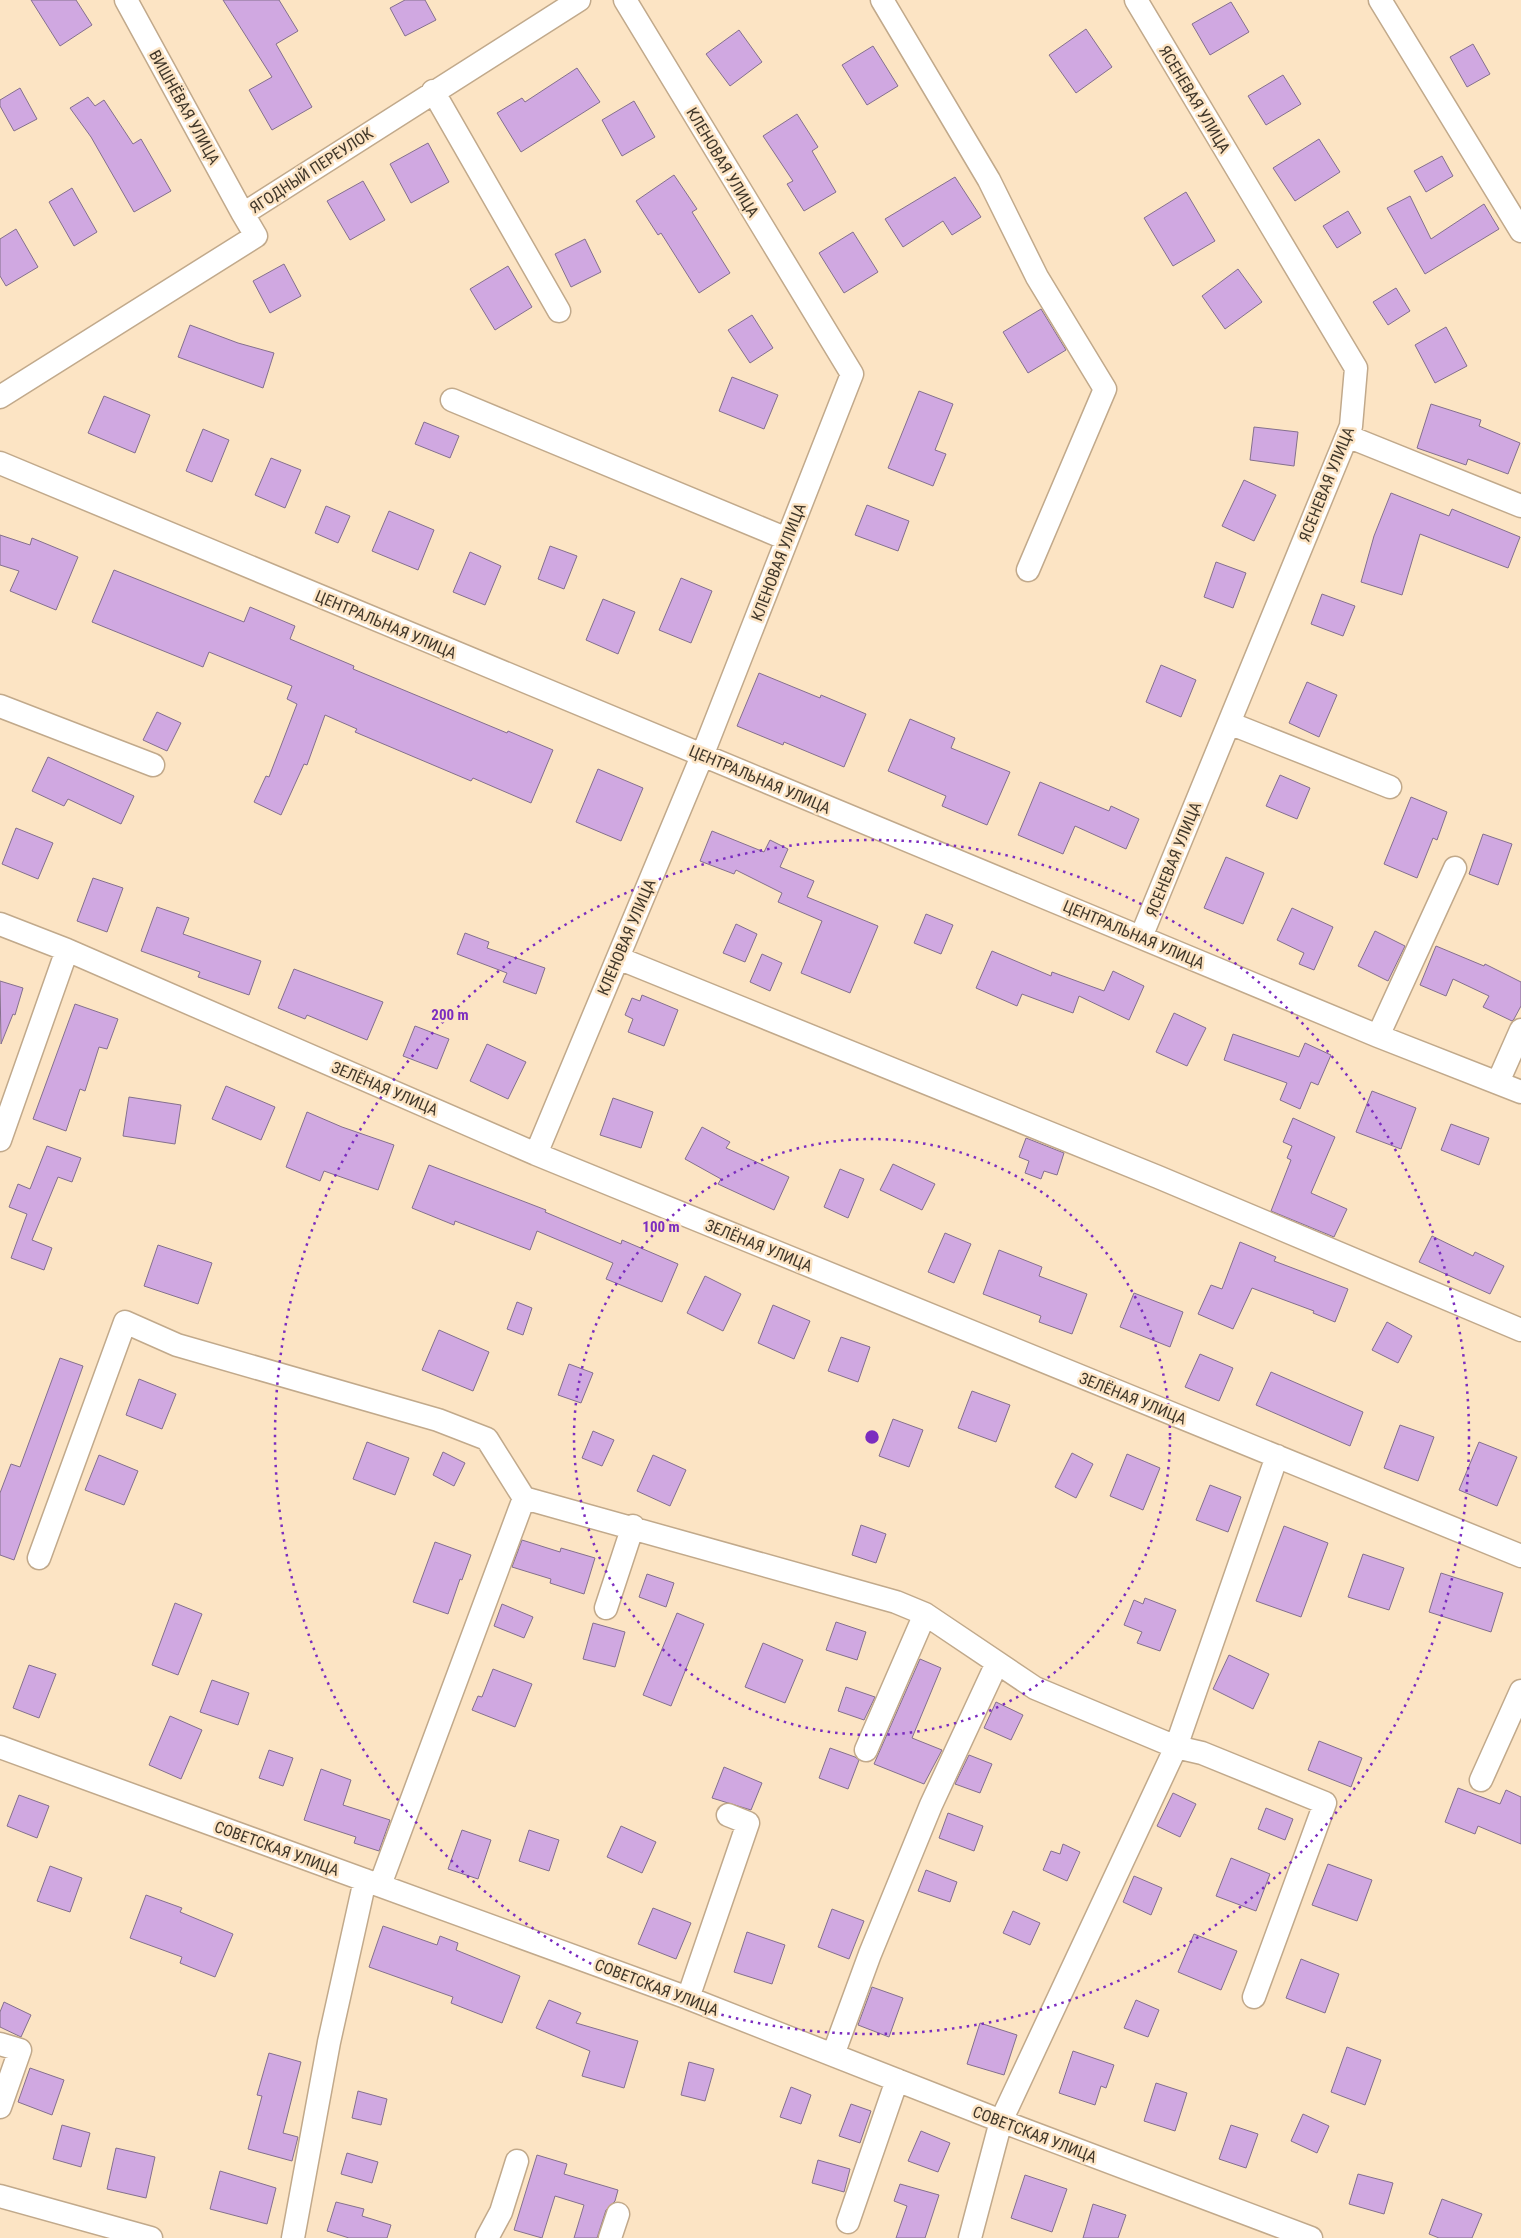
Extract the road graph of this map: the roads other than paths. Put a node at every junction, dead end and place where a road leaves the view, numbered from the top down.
1 (126, 0) edge
2 (579, 0) edge
3 (625, 0) edge
4 (882, 0) edge
5 (1136, 0) edge
6 (1380, 0) edge
7 (433, 91) junction
8 (243, 214) junction
9 (1521, 231) edge
10 (559, 311) dead end
11 (0, 398) edge
12 (452, 400) dead end
13 (1347, 436) junction
14 (0, 463) edge
15 (1521, 506) edge
16 (787, 539) junction
17 (1028, 570) dead end
18 (0, 706) edge
19 (1229, 723) junction
20 (702, 756) junction
21 (154, 765) dead end
22 (1390, 787) dead end
23 (1454, 868) dead end
24 (0, 924) edge
25 (1141, 937) junction
26 (66, 950) junction
27 (618, 958) junction
28 (1521, 1030) edge
29 (1378, 1036) junction
30 (1498, 1082) junction
31 (1521, 1092) edge
32 (0, 1140) edge
33 (536, 1154) junction
34 (1521, 1330) edge
35 (1277, 1456) junction
36 (524, 1498) junction
37 (633, 1526) junction
38 (1521, 1556) edge
39 (39, 1558) dead end
40 (606, 1608) dead end
41 (925, 1614) junction
42 (997, 1663) junction
43 (1521, 1691) edge
44 (0, 1747) edge
45 (1176, 1747) junction
46 (866, 1750) dead end
47 (1481, 1780) dead end
48 (728, 1816) dead end
49 (372, 1882) junction
50 (1254, 1997) dead end
51 (688, 1998) junction
52 (0, 2044) edge
53 (833, 2055) junction
54 (897, 2080) junction
55 (0, 2107) edge
56 (1001, 2122) junction
57 (517, 2161) dead end
58 (0, 2196) edge
59 (618, 2214) dead end
60 (848, 2222) dead end
61 (152, 2238) edge
62 (293, 2238) edge
63 (487, 2238) edge
64 (610, 2238) edge
65 (970, 2238) edge
66 (1311, 2238) edge

1 - 8 street, ВИШНЁВАЯ УЛИЦА
2 - 7 street, ЯГОДНЫЙ ПЕРЕУЛОК
3 - 16 street, КЛЕНОВАЯ УЛИЦА
4 - 17 street
5 - 13 street, ЯСЕНЕВАЯ УЛИЦА
6 - 9 street
7 - 8 street, ЯГОДНЫЙ ПЕРЕУЛОК
7 - 10 street
8 - 11 street, ЯГОДНЫЙ ПЕРЕУЛОК
12 - 16 street
13 - 15 street
13 - 19 street, ЯСЕНЕВАЯ УЛИЦА
14 - 20 street, ЦЕНТРАЛЬНАЯ УЛИЦА
16 - 20 street, КЛЕНОВАЯ УЛИЦА
18 - 21 street
19 - 22 street
19 - 25 street, ЯСЕНЕВАЯ УЛИЦА
20 - 25 street, ЦЕНТРАЛЬНАЯ УЛИЦА
20 - 27 street, КЛЕНОВАЯ УЛИЦА
23 - 29 street
24 - 26 street, ЗЕЛЁНАЯ УЛИЦА
25 - 29 street, ЦЕНТРАЛЬНАЯ УЛИЦА
26 - 32 street
26 - 33 street, ЗЕЛЁНАЯ УЛИЦА
27 - 33 street, КЛЕНОВАЯ УЛИЦА
27 - 34 street
28 - 30 street
29 - 30 street, ЦЕНТРАЛЬНАЯ УЛИЦА
30 - 31 street, ЦЕНТРАЛЬНАЯ УЛИЦА
33 - 35 street, ЗЕЛЁНАЯ УЛИЦА
35 - 38 street, ЗЕЛЁНАЯ УЛИЦА
35 - 45 street
36 - 37 street
36 - 39 street
36 - 49 street
37 - 40 street
37 - 41 street
41 - 42 street
41 - 46 street
42 - 45 street
42 - 53 street
43 - 47 street
44 - 49 street, СОВЕТСКАЯ УЛИЦА
45 - 50 street
45 - 56 street
48 - 51 street
49 - 51 street, СОВЕТСКАЯ УЛИЦА
49 - 62 street
51 - 53 street, СОВЕТСКАЯ УЛИЦА
52 - 55 street
53 - 54 street, СОВЕТСКАЯ УЛИЦА
54 - 56 street, СОВЕТСКАЯ УЛИЦА
54 - 60 street
56 - 65 street
56 - 66 street, СОВЕТСКАЯ УЛИЦА
57 - 63 street
58 - 61 street
59 - 64 street

